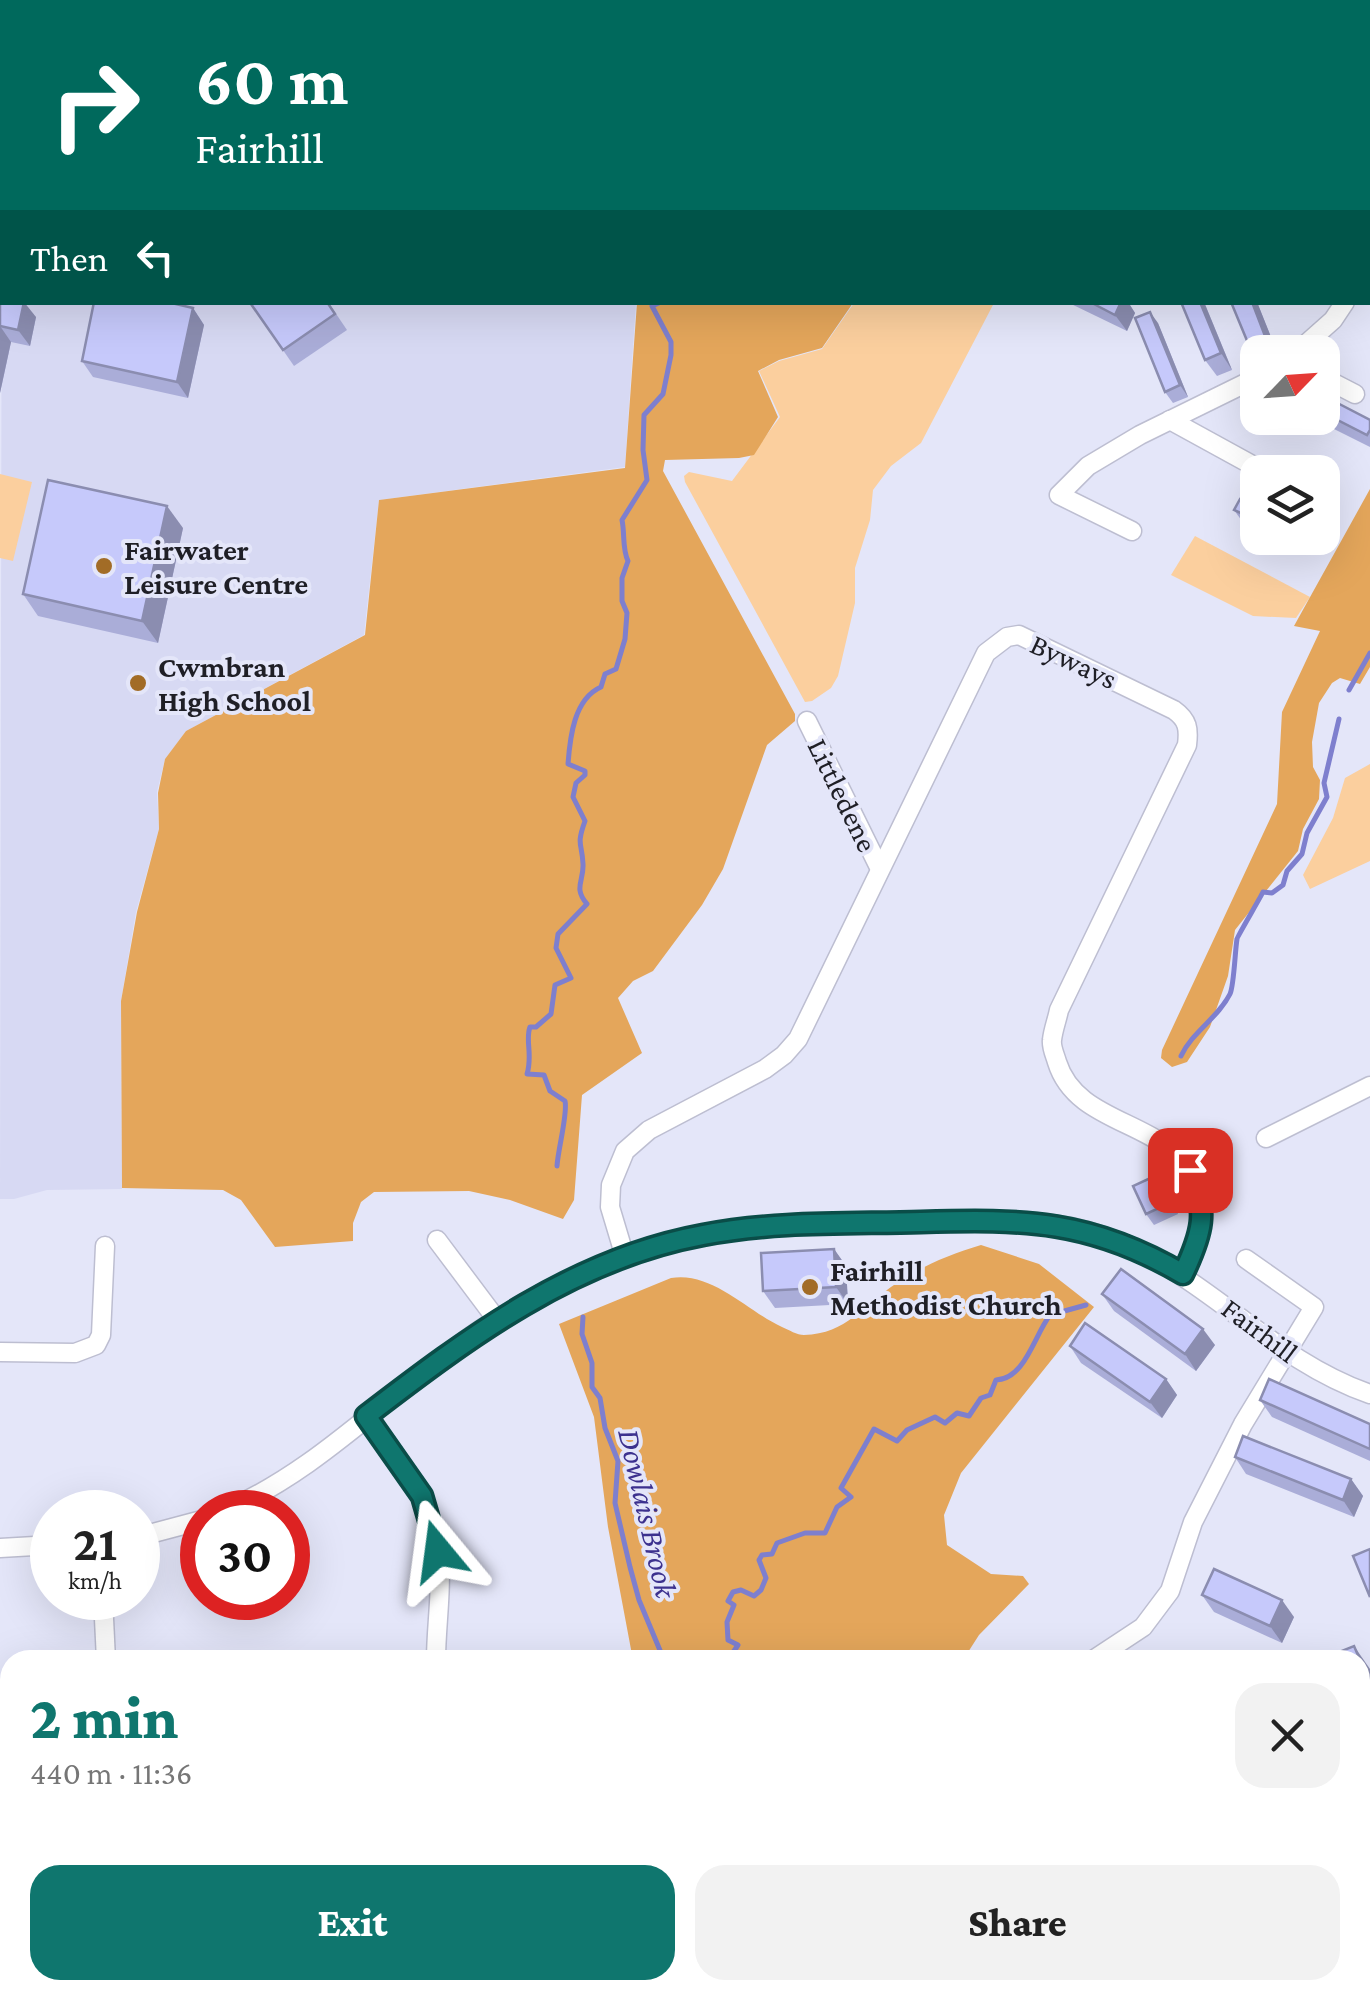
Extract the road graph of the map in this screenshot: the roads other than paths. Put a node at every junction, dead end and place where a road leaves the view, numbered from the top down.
1 (1343, 305) edge
2 (1316, 335) edge
3 (1240, 386) edge
4 (1340, 387) edge
5 (1355, 394) dead end
6 (1170, 420) junction
7 (1240, 458) edge
8 (1132, 530) dead end
9 (807, 722) dead end
10 (880, 869) junction
11 (1370, 1086) edge
12 (1266, 1138) dead end
13 (438, 1240) dead end
14 (104, 1246) dead end
15 (625, 1257) junction
16 (1246, 1259) dead end
17 (1183, 1274) junction
18 (498, 1320) junction
19 (0, 1352) edge
20 (1285, 1352) junction
21 (1370, 1394) edge
22 (366, 1416) junction
23 (264, 1490) edge
24 (30, 1546) edge
25 (0, 1548) edge
26 (105, 1620) edge
27 (106, 1650) edge
28 (436, 1650) edge
29 (1108, 1650) edge

1 - 2 street
3 - 6 street
4 - 5 street
6 - 7 street
6 - 8 street
9 - 10 street, Littledene
10 - 15 street, Byways
10 - 17 street, Byways
11 - 12 street
13 - 18 street
14 - 19 street
15 - 17 street, Fairhill
15 - 18 street, Fairhill
16 - 20 street
17 - 20 street, Fairhill
18 - 22 street, Fairhill
20 - 21 street, Fairhill
20 - 29 street
22 - 23 street, Fairhill
22 - 28 street
24 - 25 street
26 - 27 street

